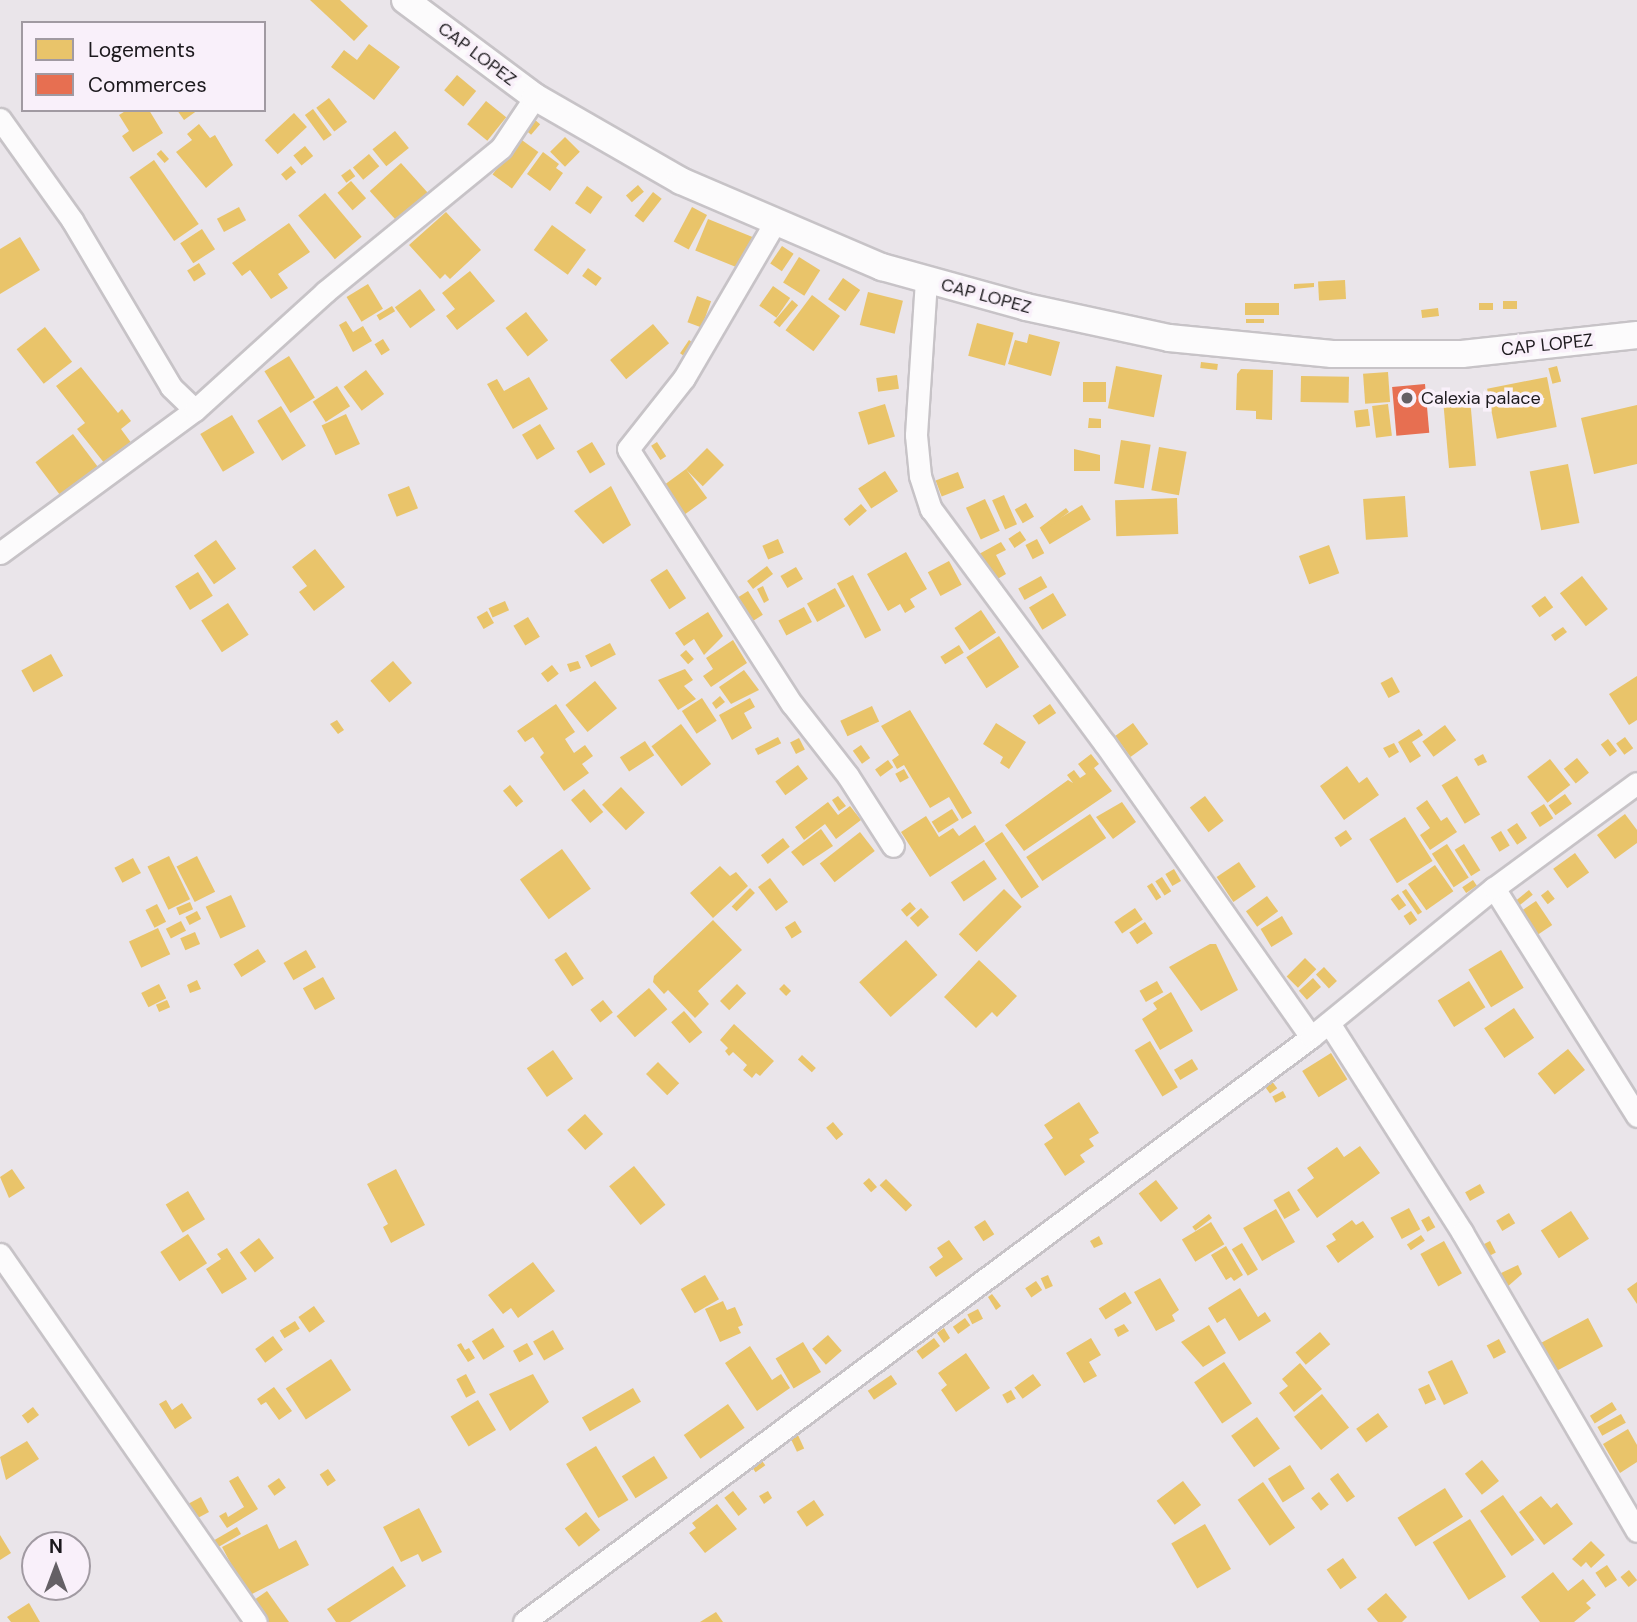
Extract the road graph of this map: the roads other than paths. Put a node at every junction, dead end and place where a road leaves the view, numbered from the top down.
1 (405, 0) edge
2 (535, 97) junction
3 (0, 119) edge
4 (775, 224) junction
5 (926, 280) junction
6 (1637, 335) edge
7 (195, 410) junction
8 (0, 553) edge
9 (1637, 783) edge
10 (893, 846) dead end
11 (1494, 888) junction
12 (1329, 1023) junction
13 (1311, 1037) junction
14 (1637, 1116) edge
15 (0, 1254) edge
16 (1637, 1531) edge
17 (256, 1622) edge
18 (524, 1622) edge

1 - 2 street, CAP LOPEZ
2 - 4 street, CAP LOPEZ
2 - 7 street
3 - 7 street
4 - 5 street, CAP LOPEZ
4 - 10 street
5 - 6 street, CAP LOPEZ
5 - 13 street
7 - 8 street
9 - 11 street
11 - 12 street
11 - 14 street
12 - 13 street
12 - 16 street
13 - 18 street
15 - 17 street

